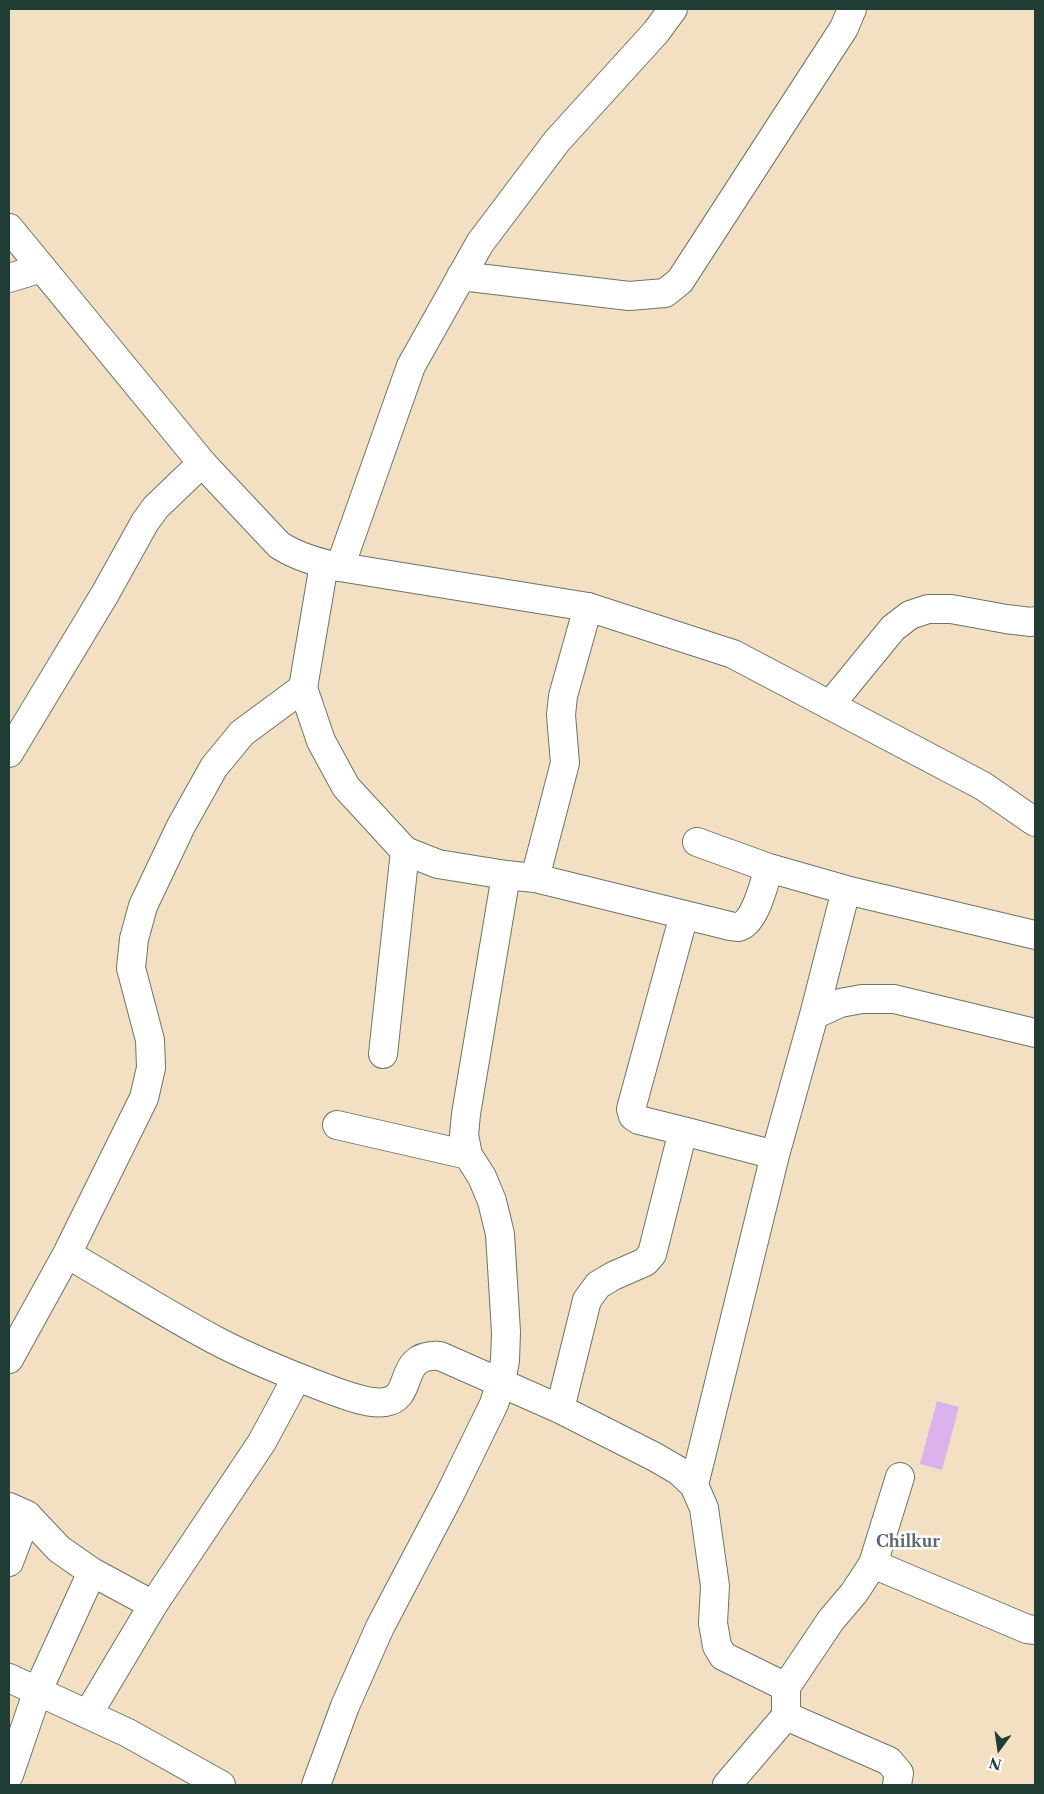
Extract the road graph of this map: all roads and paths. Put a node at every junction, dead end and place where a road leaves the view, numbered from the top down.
1 (673, 9) edge
2 (852, 9) edge
3 (9, 228) edge
4 (42, 268) junction
5 (461, 276) junction
6 (9, 278) edge
7 (202, 463) junction
8 (332, 566) junction
9 (588, 607) junction
10 (1035, 620) edge
11 (303, 688) junction
12 (830, 705) junction
13 (9, 754) edge
14 (1035, 822) edge
15 (697, 842) dead end
16 (405, 851) junction
17 (769, 868) junction
18 (506, 875) junction
19 (535, 878) junction
20 (846, 890) junction
21 (684, 915) junction
22 (1035, 935) edge
23 (814, 1015) junction
24 (1035, 1033) edge
25 (383, 1054) dead end
26 (337, 1125) dead end
27 (682, 1130) junction
28 (468, 1155) junction
29 (775, 1155) junction
30 (67, 1254) junction
31 (9, 1359) edge
32 (297, 1378) junction
33 (501, 1382) junction
34 (560, 1409) junction
35 (900, 1477) dead end
36 (694, 1485) junction
37 (18, 1511) edge
38 (9, 1562) edge
39 (873, 1564) junction
40 (92, 1572) junction
41 (153, 1605) junction
42 (1035, 1630) edge
43 (9, 1678) edge
44 (786, 1687) junction
45 (38, 1690) junction
46 (88, 1714) junction
47 (786, 1716) junction
48 (9, 1776) edge
49 (221, 1785) edge
50 (316, 1785) edge
51 (727, 1785) edge
52 (897, 1785) edge

1 - 5 street
2 - 5 street
3 - 4 street
4 - 6 street
4 - 7 street
5 - 8 street
7 - 8 street
7 - 13 street
8 - 9 street
8 - 11 street
9 - 12 street
9 - 19 street
10 - 12 street
11 - 16 street
11 - 30 street
12 - 14 street
15 - 17 street
16 - 18 street
16 - 25 street
17 - 20 street
17 - 21 street
18 - 19 street
18 - 28 street
19 - 21 street
20 - 22 street
20 - 23 street
21 - 27 street
23 - 24 street
23 - 29 street
26 - 28 street
27 - 29 street
27 - 34 street
28 - 33 street
29 - 36 street
30 - 31 street
30 - 32 street
32 - 33 street
32 - 41 street
33 - 34 street
33 - 50 street
34 - 36 street
35 - 39 street
36 - 44 street
37 - 38 street
37 - 40 street
39 - 42 street
39 - 44 street
40 - 41 street
40 - 45 street
41 - 46 street
43 - 45 street
44 - 47 street
45 - 46 street
45 - 48 street
46 - 49 street
47 - 51 street
47 - 52 street

